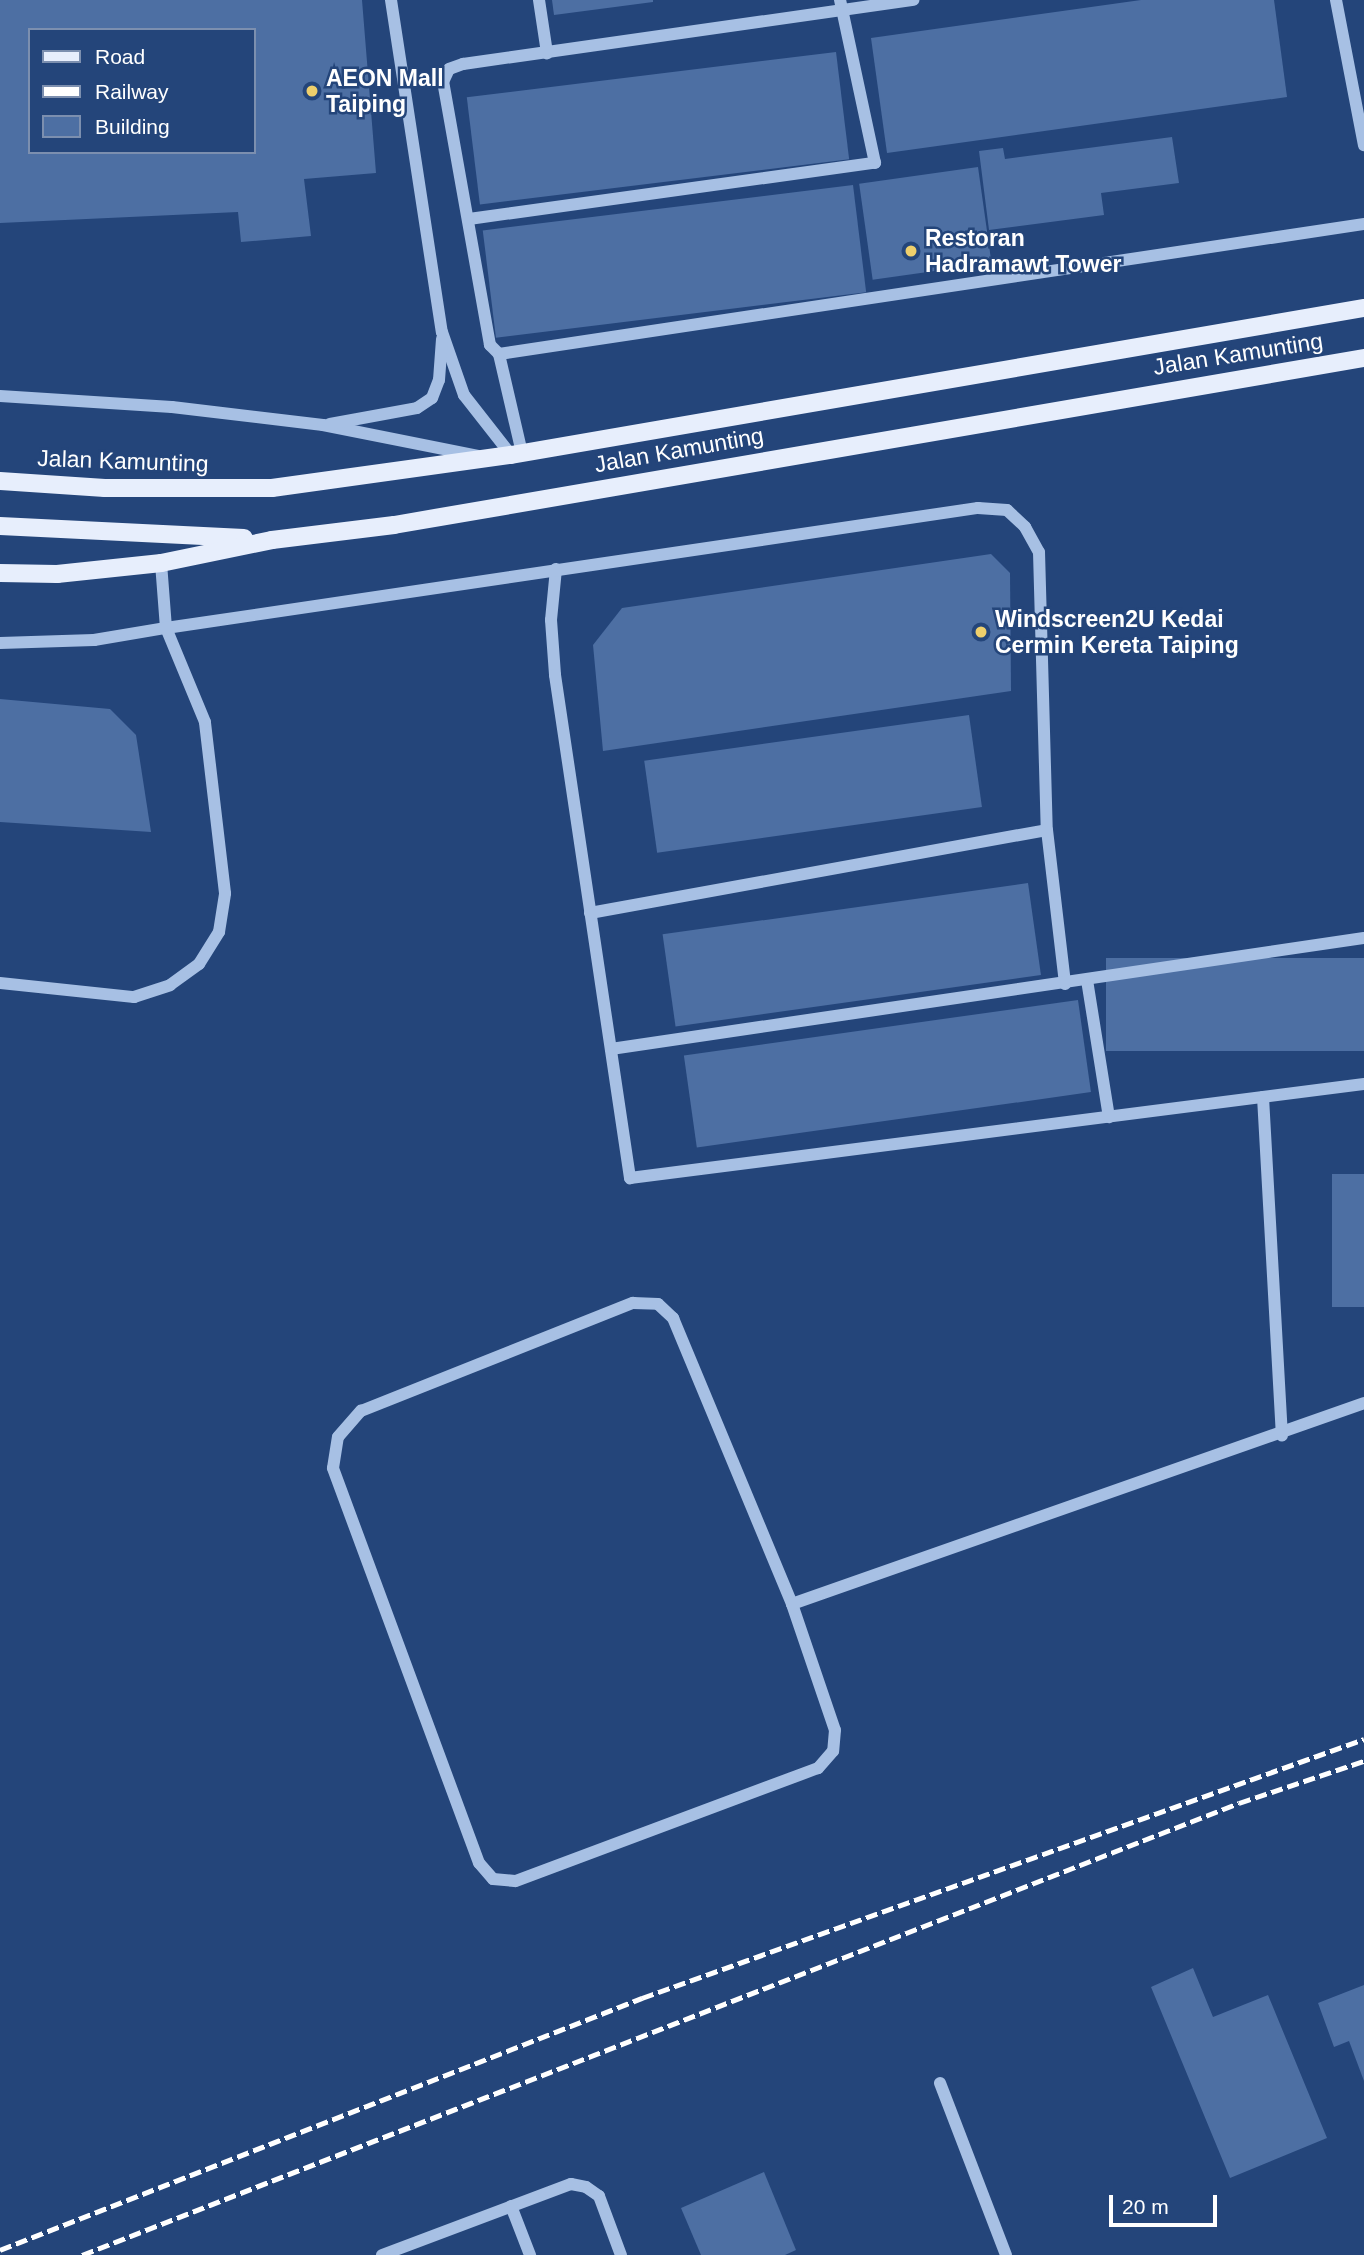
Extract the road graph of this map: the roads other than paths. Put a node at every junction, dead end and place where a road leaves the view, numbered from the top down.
1 (391, 0) edge
2 (539, 0) edge
3 (913, 0) edge
4 (1336, 0) edge
5 (841, 5) edge
6 (547, 53) junction
7 (1364, 145) edge
8 (469, 219) junction
9 (1364, 225) edge
10 (1364, 308) edge
11 (442, 332) junction
12 (499, 354) junction
13 (1364, 358) edge
14 (0, 396) edge
15 (323, 425) junction
16 (517, 454) junction
17 (489, 458) junction
18 (0, 481) edge
19 (0, 526) edge
20 (272, 540) junction
21 (161, 563) junction
22 (556, 569) junction
23 (0, 573) edge
24 (166, 628) junction
25 (0, 643) edge
26 (1046, 830) junction
27 (590, 913) junction
28 (1364, 938) edge
29 (1087, 980) junction
30 (0, 983) edge
31 (1065, 984) junction
32 (611, 1048) junction
33 (1364, 1084) edge
34 (1263, 1097) junction
35 (1109, 1116) junction
36 (1364, 1404) edge
37 (1282, 1434) junction
38 (792, 1604) junction
39 (940, 2083) dead end
40 (511, 2206) junction
41 (382, 2255) edge
42 (530, 2255) edge
43 (621, 2255) edge
44 (1006, 2255) edge

1 - 11 street
2 - 6 street
3 - 5 street
4 - 7 street
5 - 6 street
5 - 8 street
6 - 8 street
8 - 12 street
9 - 12 street
10 - 16 main road, Jalan Kamunting
11 - 15 street
11 - 16 street
12 - 16 street
13 - 20 main road, Jalan Kamunting
14 - 15 street
15 - 17 street
16 - 17 main road, Jalan Kamunting
17 - 18 main road, Jalan Kamunting
19 - 20 main road
20 - 21 main road, Jalan Kamunting
21 - 23 main road, Jalan Kamunting
21 - 24 street
22 - 24 street
22 - 26 street
22 - 27 street
24 - 25 street
24 - 30 street
26 - 27 street
26 - 31 street
27 - 32 street
28 - 29 street
29 - 31 street
29 - 35 street
31 - 32 street
32 - 35 street
33 - 34 street
34 - 35 street
34 - 37 street
36 - 37 street
37 - 38 street
38 - 38 street
39 - 44 street
40 - 41 street
40 - 42 street
40 - 43 street

